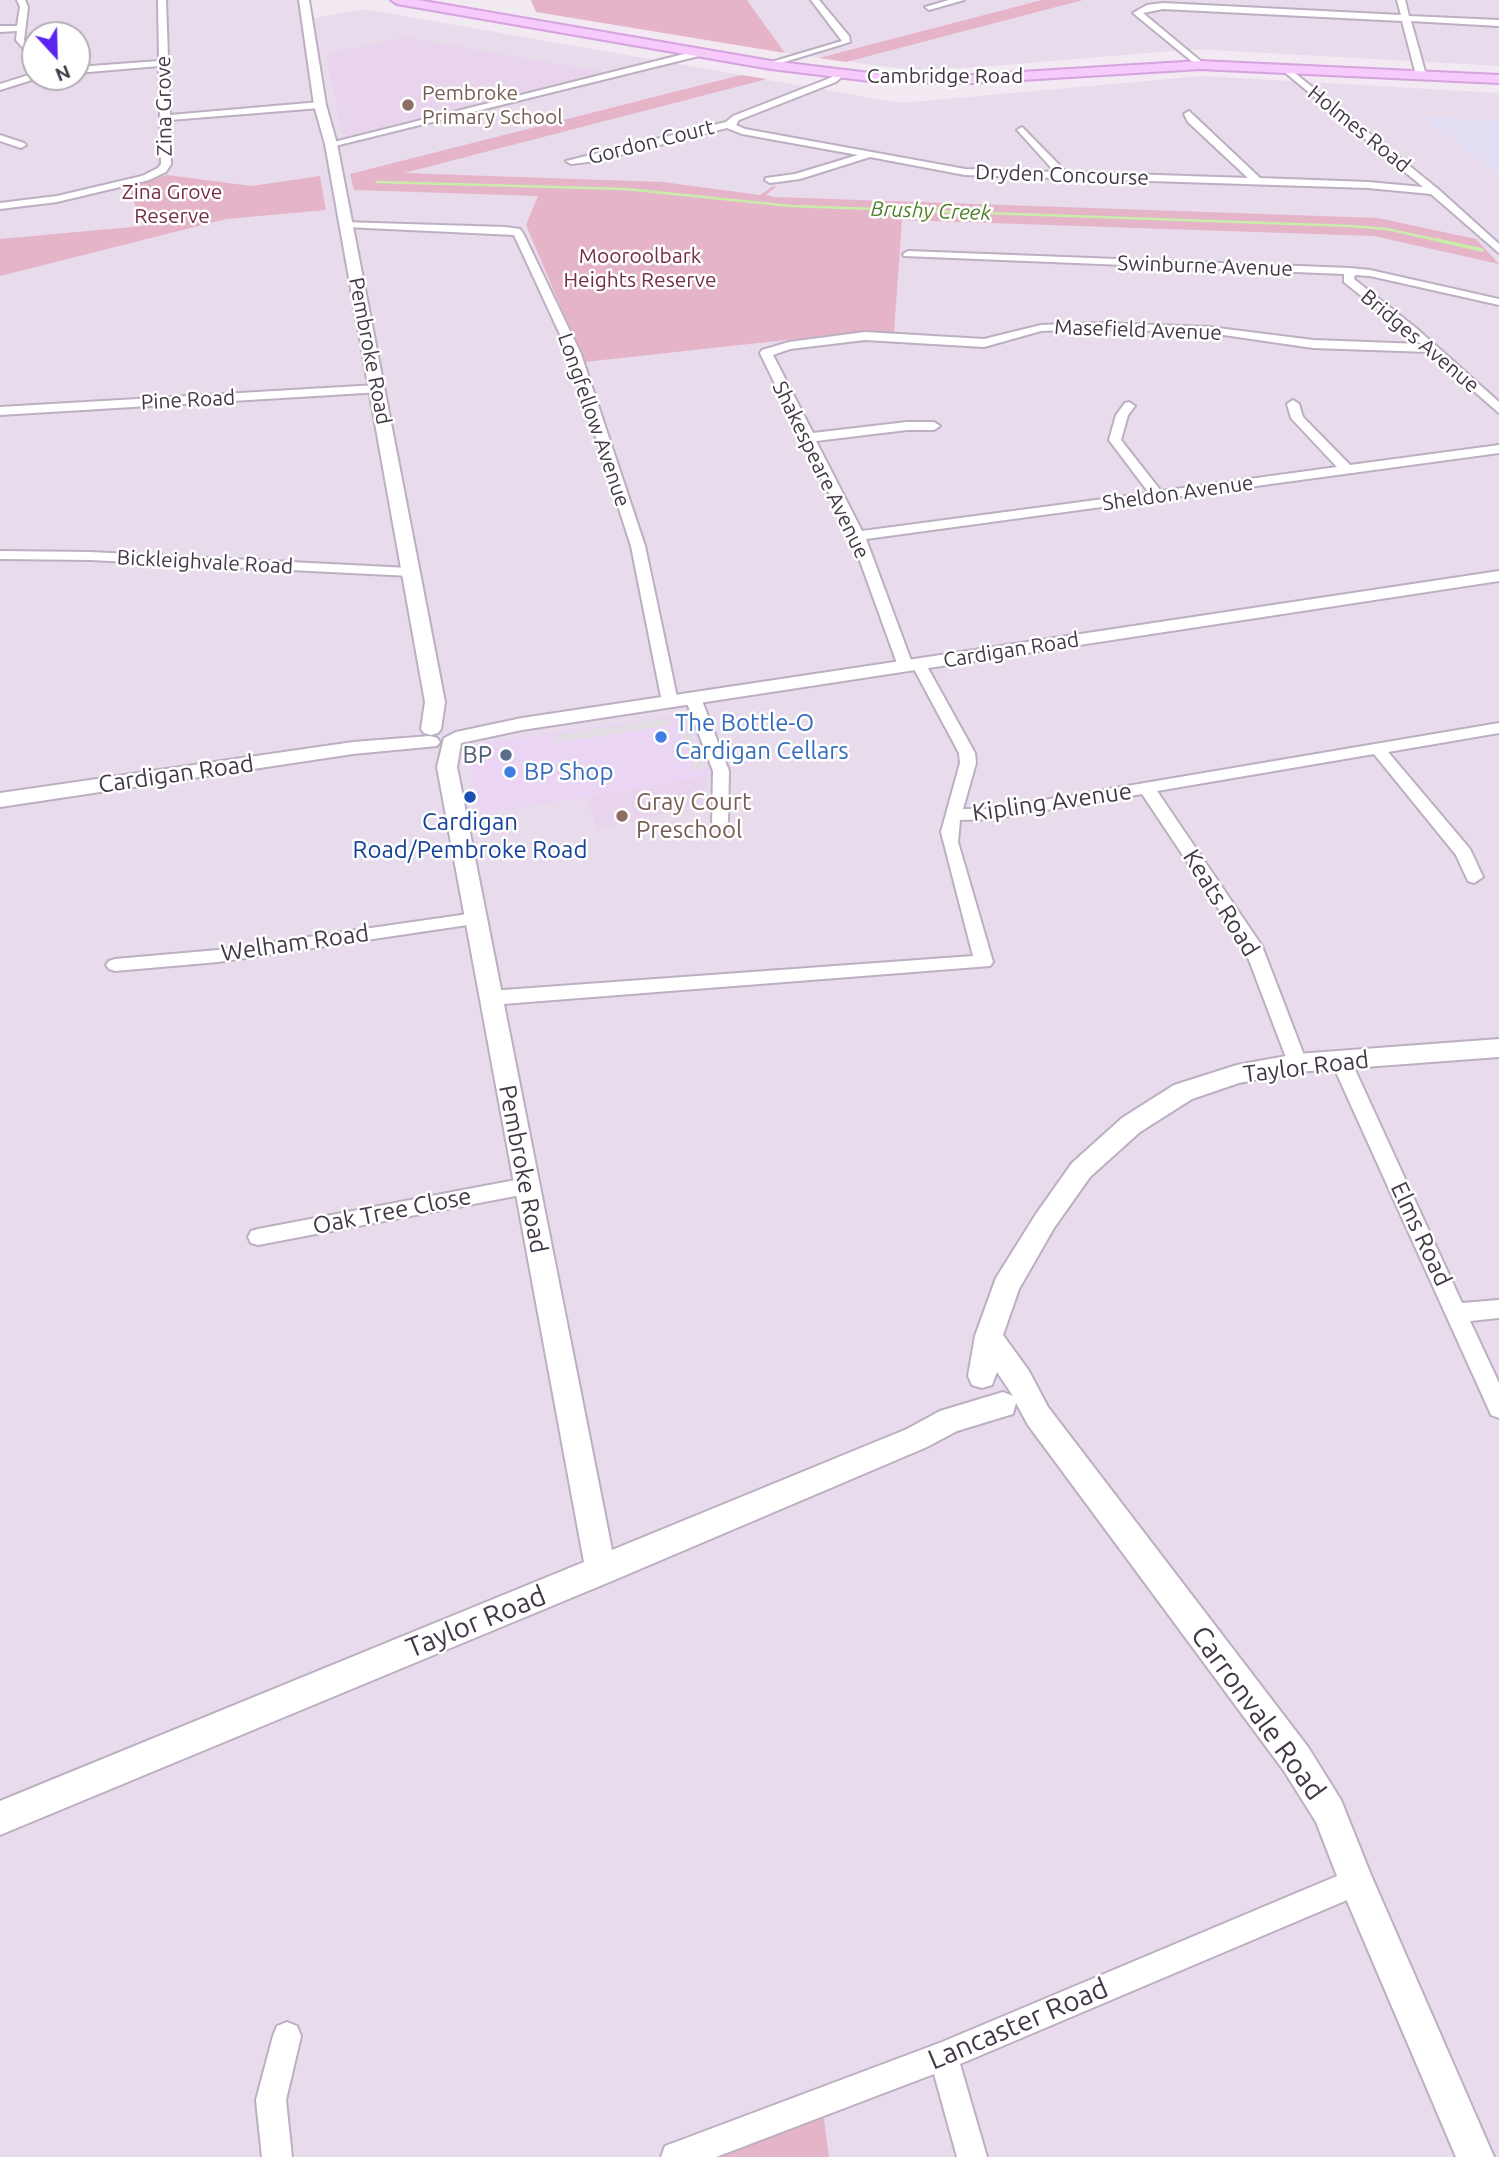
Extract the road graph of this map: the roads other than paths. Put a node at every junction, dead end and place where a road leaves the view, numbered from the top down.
1 (22, 0) edge
2 (162, 0) edge
3 (304, 0) edge
4 (397, 0) edge
5 (815, 0) edge
6 (961, 0) edge
7 (1254, 0) edge
8 (1401, 0) edge
9 (426, 2) edge
10 (929, 7) dead end
11 (1256, 10) junction
12 (1406, 18) junction
13 (22, 21) edge
14 (1499, 23) edge
15 (21, 28) joint
16 (0, 29) edge
17 (21, 41) edge
18 (700, 53) junction
19 (163, 63) junction
20 (771, 65) junction
21 (1200, 65) junction
22 (1285, 68) junction
23 (91, 69) edge
24 (840, 74) junction
25 (1421, 75) junction
26 (1499, 79) edge
27 (21, 80) edge
28 (0, 87) edge
29 (320, 105) junction
30 (1189, 114) dead end
31 (165, 118) junction
32 (730, 124) junction
33 (1022, 130) dead end
34 (0, 138) edge
35 (331, 144) junction
36 (21, 145) dead end
37 (870, 155) junction
38 (571, 161) dead end
39 (1063, 175) junction
40 (770, 180) dead end
41 (1257, 181) junction
42 (1434, 191) junction
43 (0, 206) edge
44 (346, 224) junction
45 (1499, 250) edge
46 (908, 254) dead end
47 (1350, 271) junction
48 (1499, 302) edge
49 (1430, 348) junction
50 (766, 353) joint
51 (377, 389) junction
52 (1293, 404) dead end
53 (1129, 406) dead end
54 (1499, 409) edge
55 (0, 411) edge
56 (934, 426) dead end
57 (807, 438) junction
58 (1499, 449) edge
59 (1346, 470) junction
60 (1158, 496) junction
61 (858, 536) junction
62 (0, 555) edge
63 (411, 572) junction
64 (1499, 576) edge
65 (913, 665) junction
66 (693, 698) junction
67 (670, 702) junction
68 (1499, 728) edge
69 (442, 739) junction
70 (1377, 748) junction
71 (1147, 789) junction
72 (0, 800) edge
73 (953, 815) junction
74 (720, 822) dead end
75 (1474, 877) dead end
76 (475, 919) junction
77 (115, 965) dead end
78 (490, 998) junction
79 (1499, 1048) edge
80 (1341, 1061) junction
81 (1297, 1063) junction
82 (526, 1186) junction
83 (258, 1237) dead end
84 (1499, 1309) edge
85 (1457, 1313) junction
86 (989, 1336) junction
87 (980, 1381) junction
88 (1017, 1396) junction
89 (1499, 1408) edge
90 (950, 1420) junction
91 (601, 1571) junction
92 (0, 1818) edge
93 (1356, 1882) junction
94 (287, 2036) dead end
95 (943, 2056) junction
96 (277, 2157) edge
97 (676, 2157) edge
98 (972, 2157) edge
99 (1475, 2157) edge

1 - 13 street
2 - 19 street, Zina Grove
3 - 29 street, Pembroke Road
4 - 9 main road, Cambridge Road
5 - 20 street
6 - 10 street
7 - 11 street
8 - 12 street
9 - 18 main road, Cambridge Road
11 - 12 street
11 - 21 street
12 - 14 street
12 - 25 street
15 - 16 street
15 - 17 street
18 - 20 main road, Cambridge Road
18 - 35 street
19 - 23 street
19 - 31 street, Zina Grove
20 - 24 main road, Cambridge Road
21 - 22 main road, Cambridge Road
21 - 24 main road, Cambridge Road
22 - 25 main road, Cambridge Road
22 - 42 street, Holmes Road
24 - 32 street
25 - 26 main road, Cambridge Road
27 - 28 street
29 - 31 street
29 - 35 street, Pembroke Road
30 - 41 street
31 - 43 street, Zina Grove
32 - 37 street, Dryden Concourse
32 - 38 street, Gordon Court
33 - 39 street
34 - 36 street
35 - 44 street, Pembroke Road
37 - 39 street, Dryden Concourse
37 - 40 street
39 - 41 street, Dryden Concourse
41 - 42 street, Dryden Concourse
42 - 45 street
44 - 51 street, Pembroke Road
44 - 67 street, Longfellow Avenue
46 - 47 street, Swinburne Avenue
47 - 48 street, Swinburne Avenue
47 - 49 street, Bridges Avenue
49 - 50 street, Masefield Avenue
49 - 54 street, Bridges Avenue
50 - 57 street, Shakespeare Avenue
51 - 55 street, Pine Road
51 - 63 street, Pembroke Road
52 - 59 street
53 - 60 street
56 - 57 street
57 - 61 street, Shakespeare Avenue
58 - 59 street, Sheldon Avenue
59 - 60 street, Sheldon Avenue
60 - 61 street, Sheldon Avenue
61 - 65 street, Shakespeare Avenue
62 - 63 street, Bickleighvale Road
63 - 69 street, Pembroke Road
64 - 65 street, Cardigan Road
65 - 66 street, Cardigan Road
65 - 73 street, Shakespeare Avenue
66 - 67 street, Cardigan Road
66 - 74 street
67 - 69 street, Cardigan Road
68 - 70 street, Kipling Avenue
69 - 72 street, Cardigan Road
69 - 76 street, Pembroke Road
70 - 71 street, Kipling Avenue
70 - 75 street
71 - 73 street, Kipling Avenue
71 - 81 street, Keats Road
73 - 78 street, Kipling Avenue
76 - 77 street, Welham Road
76 - 78 street, Pembroke Road
78 - 82 street, Pembroke Road
79 - 80 street, Taylor Road
80 - 81 street, Taylor Road
80 - 85 street, Elms Road
81 - 86 street, Taylor Road
82 - 83 street, Oak Tree Close
82 - 91 street, Pembroke Road
84 - 85 street
85 - 89 street, Elms Road
86 - 87 street, Taylor Road
86 - 88 street
87 - 88 street
87 - 90 street, Taylor Road
88 - 90 street, Taylor Road
88 - 93 street, Carronvale Road
90 - 91 street, Taylor Road
91 - 92 street, Taylor Road
93 - 95 street, Lancaster Road
93 - 99 street, Carronvale Road
94 - 96 street
95 - 97 street, Lancaster Road
95 - 98 street

